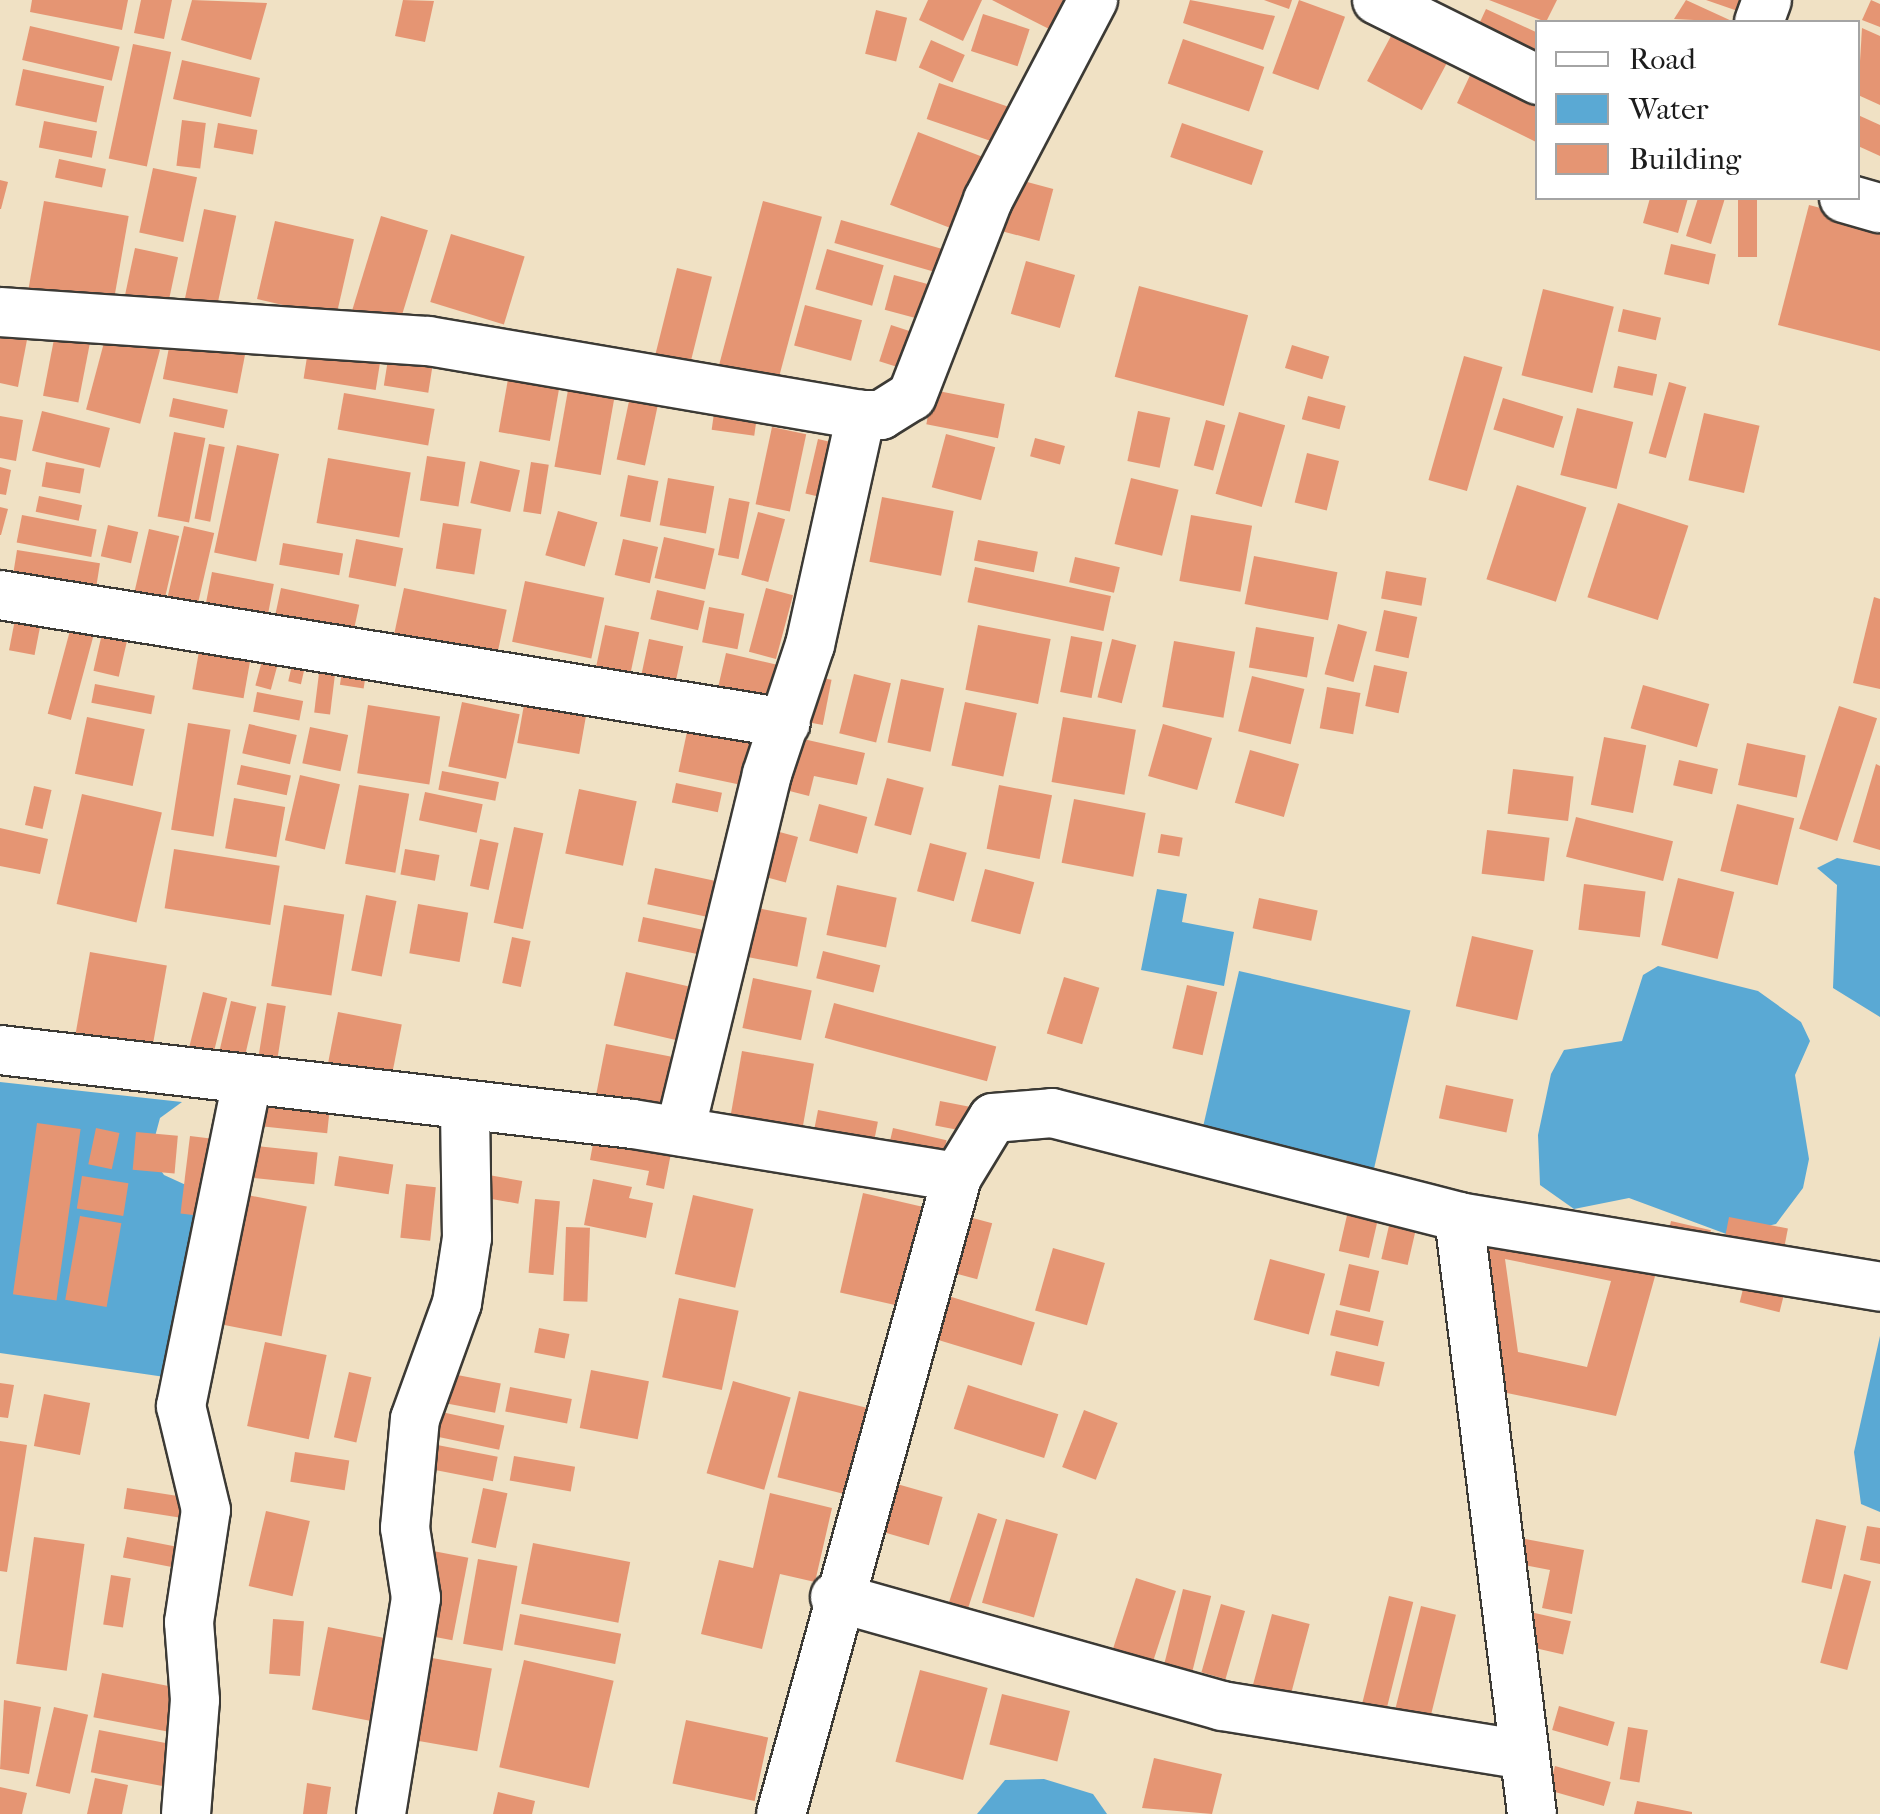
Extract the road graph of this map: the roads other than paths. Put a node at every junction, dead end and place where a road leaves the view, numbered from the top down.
1 (1093, 0) edge
2 (1377, 0) edge
3 (1535, 79) edge
4 (1851, 200) edge
5 (1880, 208) edge
6 (0, 312) edge
7 (860, 415) junction
8 (0, 595) edge
9 (786, 723) junction
10 (0, 1050) edge
11 (246, 1083) junction
12 (465, 1105) junction
13 (680, 1131) junction
14 (957, 1177) junction
15 (1459, 1216) junction
16 (1880, 1287) edge
17 (835, 1597) junction
18 (1522, 1755) junction
19 (186, 1814) edge
20 (381, 1814) edge
21 (781, 1814) edge
22 (1532, 1814) edge

1 - 7 street
2 - 3 street
4 - 5 street
6 - 7 street
7 - 9 street
8 - 9 street
9 - 13 street
10 - 11 street
11 - 12 street
11 - 19 street
12 - 13 street
12 - 20 street
13 - 14 street
14 - 15 street
14 - 17 street
15 - 16 street
15 - 18 street
17 - 18 street
17 - 21 street
18 - 22 street

